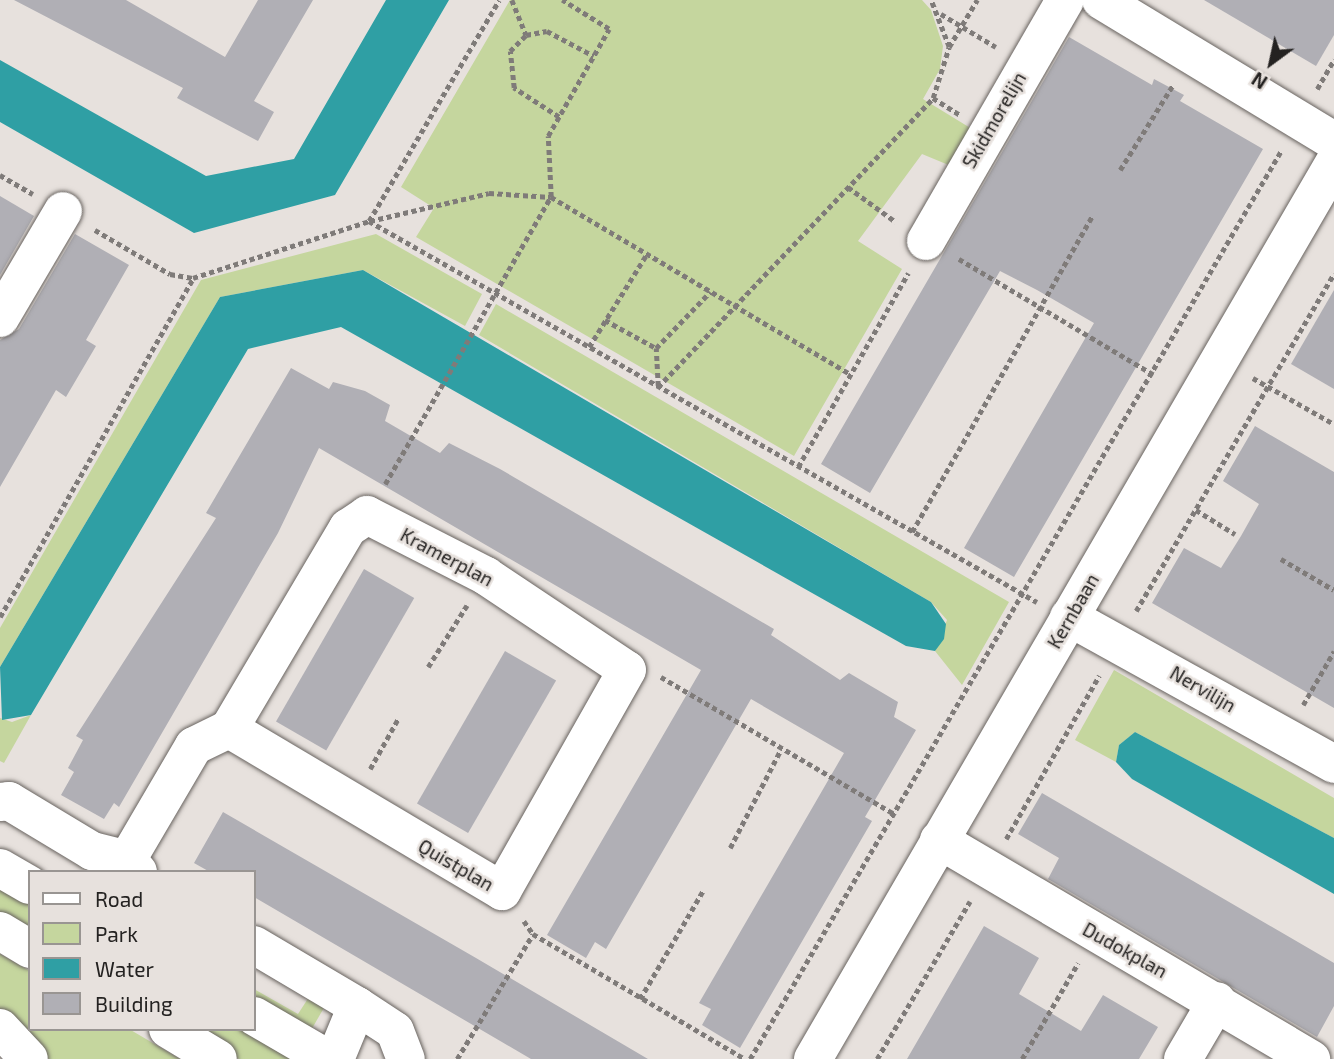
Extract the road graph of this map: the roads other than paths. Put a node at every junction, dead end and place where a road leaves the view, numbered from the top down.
1 (1065, 0) edge
2 (1101, 0) edge
3 (1334, 141) edge
4 (1334, 163) edge
5 (63, 211) road end
6 (926, 241) road end
7 (0, 318) edge
8 (1060, 633) junction
9 (627, 670) joint
10 (229, 729) junction
11 (1334, 764) edge
12 (0, 802) edge
13 (939, 840) junction
14 (133, 866) edge
15 (0, 868) edge
16 (28, 885) edge
17 (0, 931) edge
18 (256, 946) edge
19 (28, 948) edge
20 (1217, 1002) junction
21 (357, 1006) junction
22 (256, 1017) edge
23 (0, 1028) edge
24 (170, 1031) edge
25 (29, 1059) edge
26 (218, 1059) edge
27 (328, 1059) edge
28 (335, 1059) edge
29 (406, 1059) edge
30 (814, 1059) edge
31 (1183, 1059) edge
32 (1311, 1059) edge

1 - 6 street, Skidmorelijn
2 - 3 street
4 - 8 street, Kernbaan
5 - 7 street
8 - 11 street, Nervilijn
8 - 13 street, Kernbaan
9 - 10 street, Kramerplan
9 - 10 street, Quistplan
10 - 14 street
12 - 14 street
13 - 20 street, Dudokplan
13 - 30 street, Kernbaan
15 - 16 street
17 - 19 street
18 - 21 street
20 - 31 street
20 - 32 street, Dudokplan
21 - 28 street
21 - 29 street
22 - 27 street
23 - 25 street
24 - 26 street

